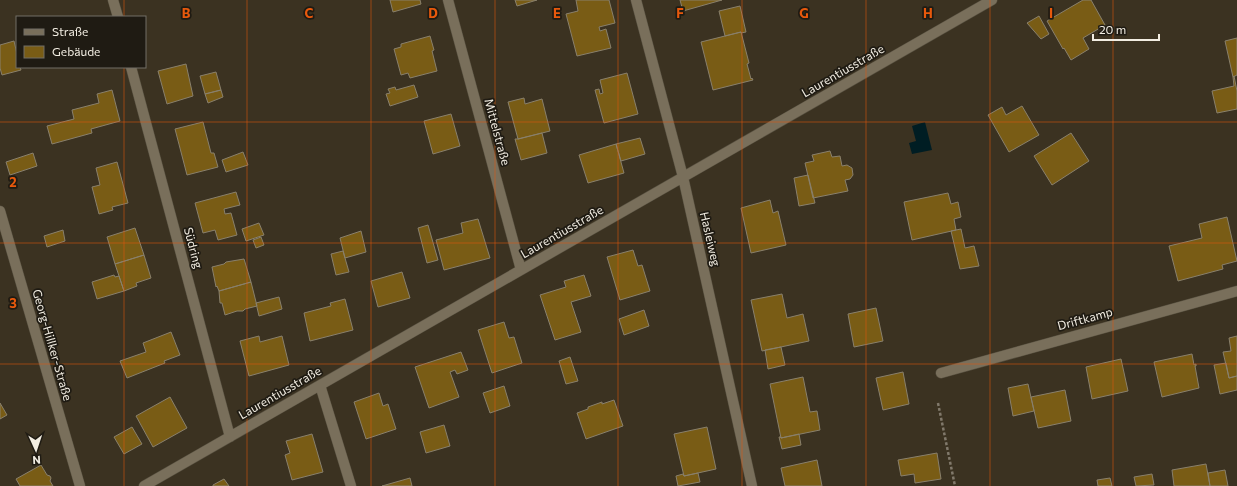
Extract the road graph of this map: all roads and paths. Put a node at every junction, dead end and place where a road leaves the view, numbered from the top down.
1 (113, 0) edge
2 (448, 0) edge
3 (636, 0) edge
4 (992, 0) edge
5 (118, 16) edge
6 (131, 68) edge
7 (683, 177) junction
8 (0, 211) edge
9 (521, 270) junction
10 (1237, 291) edge
11 (941, 373) dead end
12 (320, 385) junction
13 (938, 403) dead end
14 (230, 437) junction
15 (80, 486) edge
16 (144, 486) edge
17 (351, 486) edge
18 (752, 486) edge
19 (955, 486) edge

1 - 5 street
2 - 9 street, Mittelstraße
3 - 7 street, Hasleiweg
4 - 7 street, Laurentiusstraße
6 - 14 street, Südring
7 - 9 street, Laurentiusstraße
7 - 18 street, Hasleiweg
8 - 15 street, Georg-Hillker-Straße
9 - 12 street, Laurentiusstraße
10 - 11 street, Driftkamp
12 - 14 street, Laurentiusstraße
12 - 17 street
13 - 19 path
14 - 16 street, Laurentiusstraße

